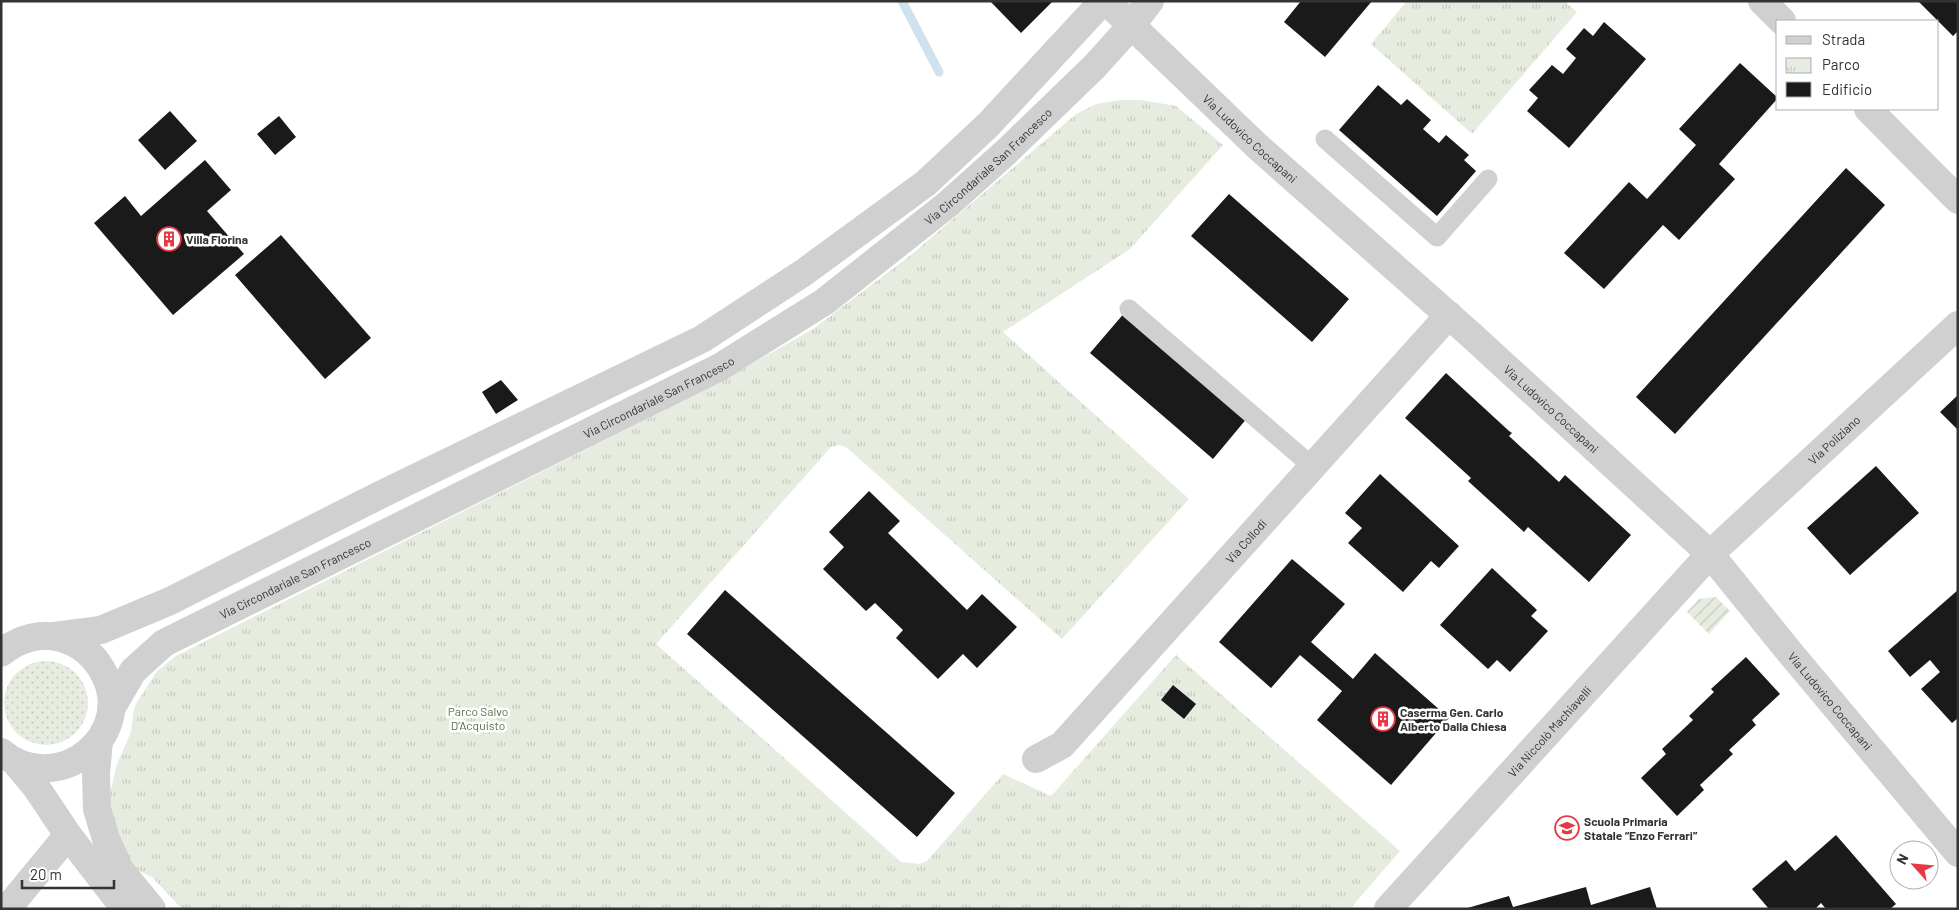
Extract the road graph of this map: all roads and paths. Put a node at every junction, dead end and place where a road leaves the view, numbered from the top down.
1 (1104, 1) edge
2 (1150, 1) edge
3 (1762, 1) edge
4 (1781, 20) edge
5 (1131, 26) junction
6 (1869, 110) edge
7 (1325, 139) dead end
8 (1488, 179) dead end
9 (1958, 200) edge
10 (1129, 309) dead end
11 (1450, 316) junction
12 (1958, 325) edge
13 (1313, 467) junction
14 (1710, 554) junction
15 (54, 636) junction
16 (1, 653) edge
17 (111, 709) junction
18 (99, 741) junction
19 (8, 757) edge
20 (1036, 759) dead end
21 (68, 835) junction
22 (1958, 852) edge
23 (6, 909) edge
24 (125, 909) edge
25 (152, 909) edge
26 (1388, 909) edge

1 - 5 street, Via Ludovico Coccapani
1 - 15 street
2 - 5 street, Via Circondariale San Francesco
3 - 4 street
5 - 11 street, Via Ludovico Coccapani
5 - 17 street, Via Circondariale San Francesco
6 - 9 street
7 - 8 lane
10 - 13 lane
11 - 13 street, Via Collodi
11 - 14 street, Via Ludovico Coccapani
12 - 14 street, Via Poliziano
13 - 20 street, Via Collodi
14 - 22 street, Via Ludovico Coccapani
14 - 26 street, Via Niccolò Machiavelli
15 - 16 street
15 - 17 street
17 - 18 street
18 - 19 street
18 - 25 street
19 - 21 street
21 - 23 street
21 - 24 street

